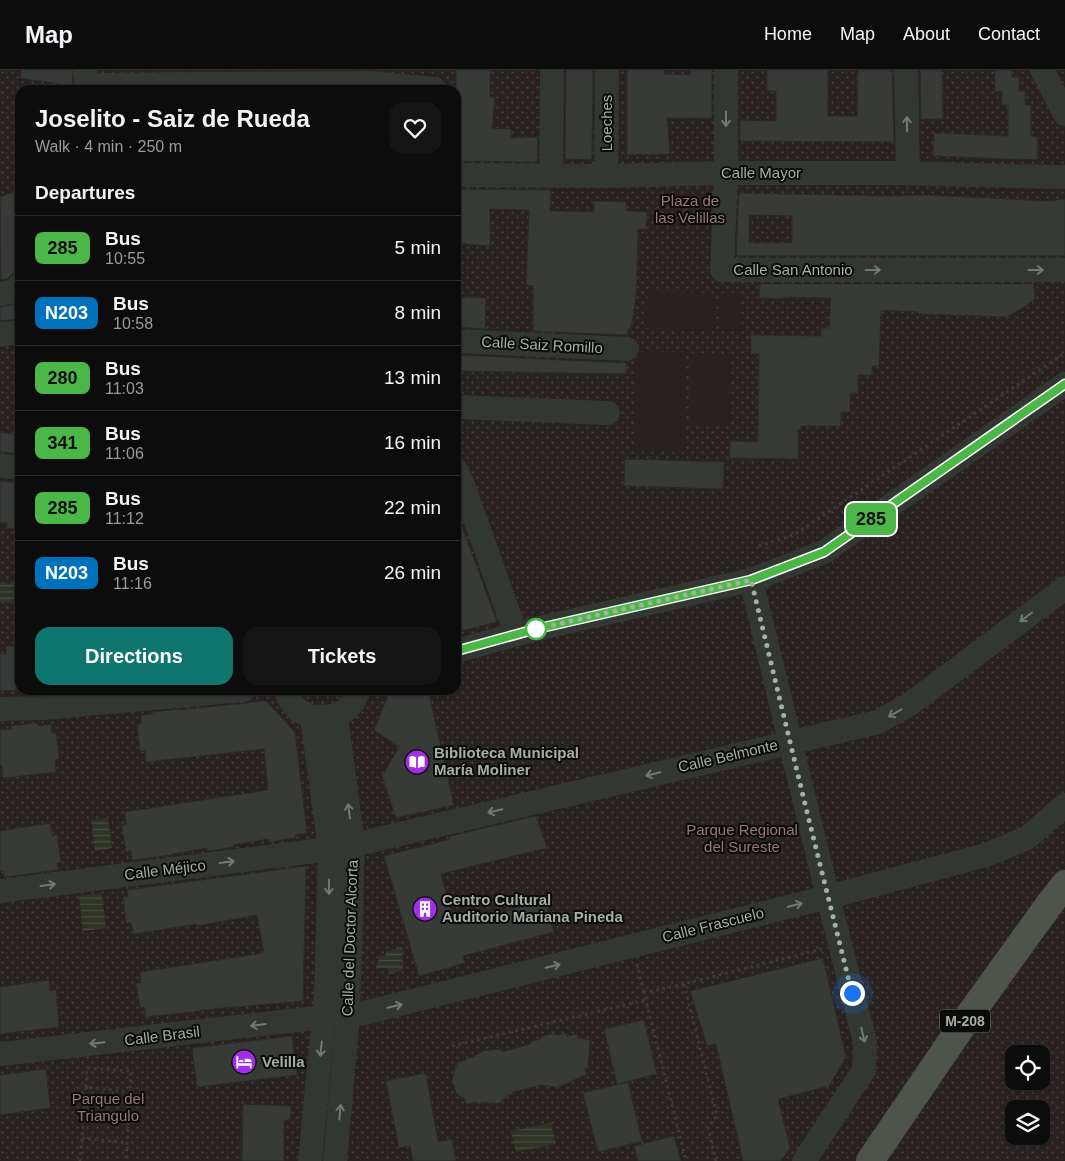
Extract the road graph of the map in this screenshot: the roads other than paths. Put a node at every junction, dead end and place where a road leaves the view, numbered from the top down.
1 (552, 70) edge
2 (607, 70) edge
3 (726, 70) edge
4 (906, 70) edge
5 (1042, 70) edge
6 (259, 74) edge
7 (86, 77) edge
8 (435, 83) edge
9 (361, 85) edge
10 (392, 85) edge
11 (1065, 114) edge
12 (726, 173) junction
13 (908, 173) junction
14 (461, 176) edge
15 (551, 176) junction
16 (606, 176) junction
17 (1065, 177) edge
18 (1065, 270) edge
19 (15, 291) edge
20 (0, 294) edge
21 (15, 333) edge
22 (0, 335) edge
23 (461, 341) edge
24 (627, 349) dead end
25 (1065, 384) edge
26 (461, 407) edge
27 (608, 412) dead end
28 (0, 466) edge
29 (15, 468) edge
30 (461, 485) edge
31 (751, 580) junction
32 (1065, 588) edge
33 (516, 634) junction
34 (461, 650) edge
35 (132, 695) edge
36 (288, 695) edge
37 (357, 695) edge
38 (42, 699) edge
39 (0, 709) edge
40 (336, 716) junction
41 (312, 717) junction
42 (790, 742) junction
43 (1065, 805) edge
44 (353, 845) junction
45 (330, 849) junction
46 (1065, 884) edge
47 (0, 891) edge
48 (828, 897) junction
49 (348, 1016) junction
50 (324, 1018) junction
51 (0, 1054) edge
52 (310, 1161) edge
53 (336, 1161) edge
54 (804, 1161) edge
55 (870, 1161) edge

1 - 15 street
2 - 16 street, Loeches
3 -> 12 street, Calle San Antonio
13 -> 4 street
5 - 11 street
6 - 7 street
6 - 9 street
8 - 10 street
12 - 13 street, Calle Mayor
12 - 16 street, Calle Mayor
12 -> 18 street, Calle San Antonio
13 - 17 street, Calle Mayor
14 - 15 street, Calle Mayor
15 - 16 street, Calle Mayor
19 - 20 street
21 - 22 street
23 - 24 street, Calle Saiz Romillo
25 - 31 street
26 - 27 street
28 - 29 street
30 - 33 street
31 - 33 street
31 - 42 street
32 -> 42 street, Calle Belmonte
33 - 34 street
35 - 38 street
36 - 41 street
37 - 40 street
38 - 39 street
40 - 41 street
44 -> 40 street, Calle del Doctor Alcorta
41 - 45 street, Calle del Doctor Alcorta
42 -> 44 street, Calle Belmonte
42 - 48 street
43 - 48 street, Calle Frascuelo
44 - 49 street, Calle del Doctor Alcorta
47 -> 45 street, Calle Méjico
45 -> 50 street, Calle del Doctor Alcorta
46 - 55 main road, M-208
49 -> 48 street, Calle Frascuelo
48 -> 54 street
53 -> 49 street, Calle del Doctor Alcorta
50 -> 51 street, Calle Brasil
50 -> 52 street, Calle del Doctor Alcorta

